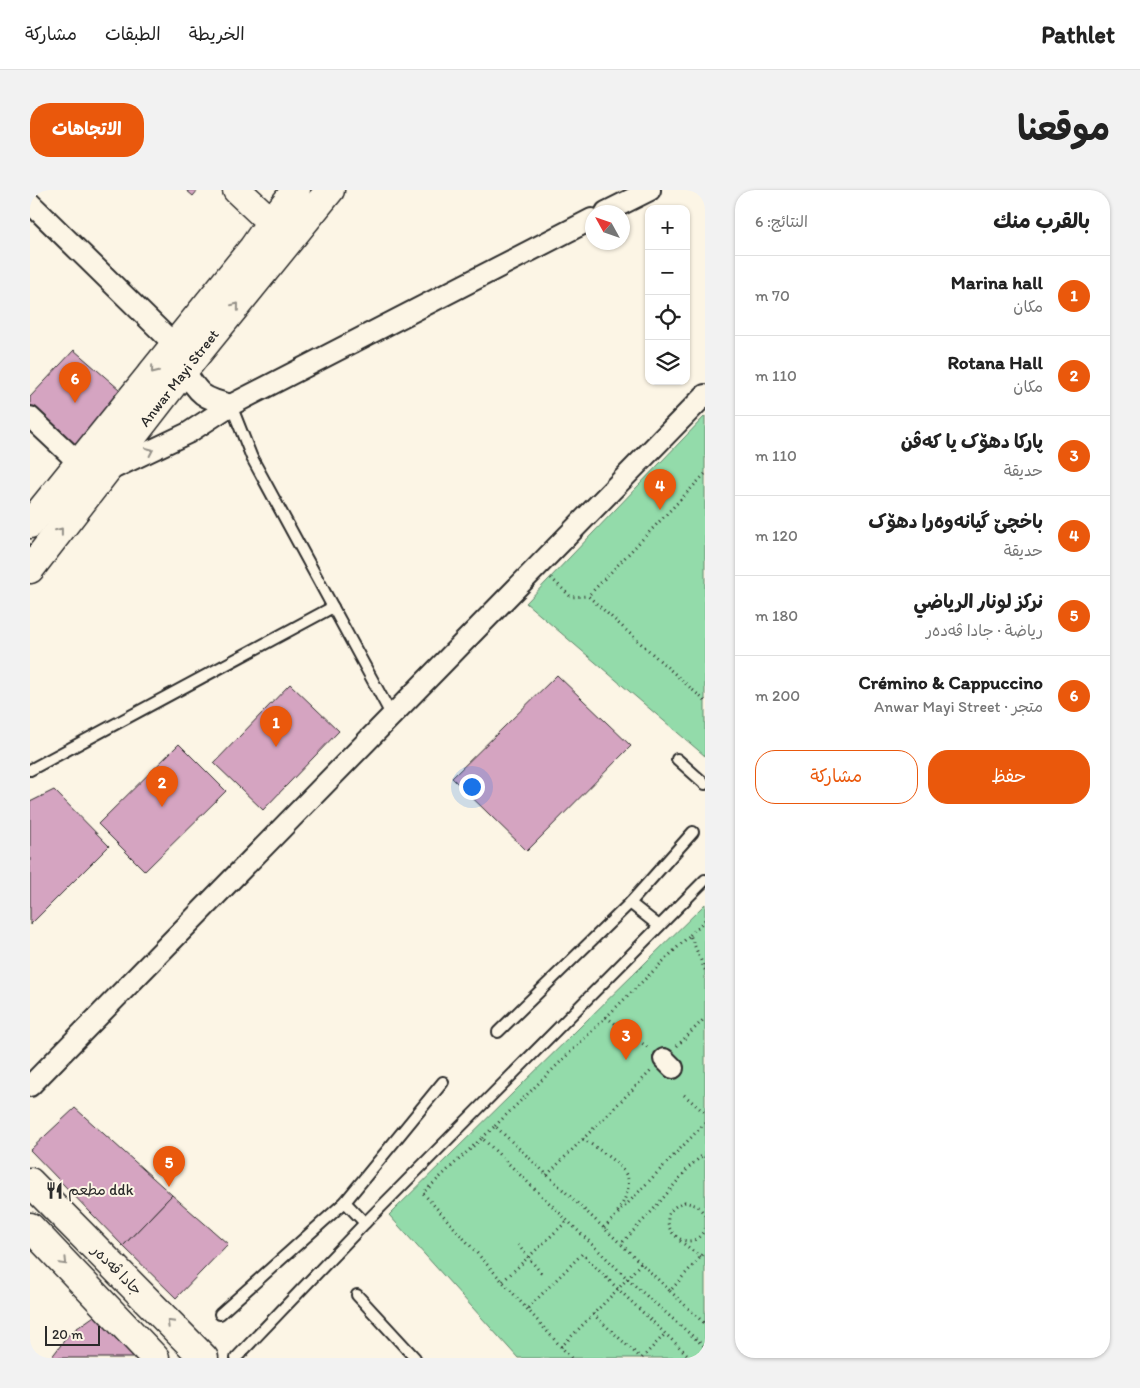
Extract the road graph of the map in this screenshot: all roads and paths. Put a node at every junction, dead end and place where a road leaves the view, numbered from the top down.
1 (237, 190) edge
2 (296, 190) edge
3 (330, 190) edge
4 (650, 190) edge
5 (30, 203) edge
6 (620, 205) edge
7 (271, 222) junction
8 (585, 223) edge
9 (179, 358) junction
10 (705, 395) edge
11 (231, 405) junction
12 (30, 417) edge
13 (79, 463) junction
14 (106, 472) junction
15 (705, 474) edge
16 (30, 524) edge
17 (538, 566) junction
18 (30, 569) edge
19 (588, 596) junction
20 (333, 607) junction
21 (705, 701) edge
22 (392, 716) junction
23 (677, 758) dead end
24 (30, 770) edge
25 (705, 784) edge
26 (693, 832) dead end
27 (705, 880) edge
28 (630, 903) junction
29 (705, 920) edge
30 (660, 926) junction
31 (690, 935) junction
32 (705, 970) edge
33 (606, 1017) junction
34 (705, 1018) edge
35 (498, 1032) dead end
36 (669, 1063) junction
37 (443, 1082) dead end
38 (30, 1086) edge
39 (684, 1095) dead end
40 (705, 1113) edge
41 (705, 1123) edge
42 (495, 1126) junction
43 (482, 1138) junction
44 (583, 1139) junction
45 (704, 1155) edge
46 (547, 1175) junction
47 (30, 1182) edge
48 (345, 1202) junction
49 (705, 1215) edge
50 (614, 1218) junction
51 (567, 1221) junction
52 (365, 1223) junction
53 (30, 1226) edge
54 (604, 1228) junction
55 (705, 1229) edge
56 (676, 1237) junction
57 (621, 1244) junction
58 (518, 1245) dead end
59 (705, 1252) edge
60 (701, 1257) junction
61 (528, 1258) junction
62 (641, 1263) junction
63 (542, 1274) dead end
64 (627, 1279) junction
65 (503, 1281) junction
66 (618, 1289) junction
67 (670, 1292) junction
68 (357, 1295) dead end
69 (528, 1308) junction
70 (220, 1314) dead end
71 (593, 1314) junction
72 (705, 1324) edge
73 (665, 1334) junction
74 (561, 1347) junction
75 (705, 1347) edge
76 (155, 1358) edge
77 (204, 1358) edge
78 (236, 1358) edge
79 (415, 1358) edge
80 (571, 1358) edge
81 (642, 1358) edge
82 (691, 1358) edge

1 - 7 main road
2 - 7 main road, Anwar Mayi Street
9 -> 3 main road, Anwar Mayi Street
4 - 6 street
5 - 9 street
7 - 9 main road, Anwar Mayi Street
8 - 11 street
9 - 11 street
9 -> 13 main road, Anwar Mayi Street
9 - 14 main road, Anwar Mayi Street
10 - 17 street
14 -> 11 street
11 - 20 lane
12 - 13 street
13 - 16 main road, Anwar Mayi Street
18 -> 14 main road, Anwar Mayi Street
15 - 19 path
17 - 19 path
17 - 22 street
19 - 21 path
20 - 22 lane
20 - 24 lane
22 - 38 street
23 - 25 lane
26 - 28 lane
27 - 30 lane
28 - 30 lane
28 - 35 lane
29 - 31 path
30 - 52 lane
31 - 32 path
31 - 33 path
33 - 36 path
33 - 42 path
34 - 36 path
36 - 44 path
37 - 48 lane
39 - 40 path
41 - 50 path
42 - 43 path
42 - 46 path
43 - 51 path
43 - 65 path
44 - 46 path
44 - 50 path
45 - 57 path
46 - 54 path
77 -> 47 main road, جادا ڤەدەر
48 - 52 lane
48 - 70 lane
49 - 56 path
50 - 54 path
51 - 61 path
51 - 64 path
52 - 78 lane
53 -> 76 main road
54 - 57 path
55 - 56 path
56 - 60 path
57 - 62 path
58 - 61 path
59 - 60 path
60 - 67 path
61 - 63 path
61 - 65 path
62 - 64 path
62 - 67 path
64 - 66 path
64 - 75 path
65 - 69 path
66 - 69 path
66 - 71 path
66 - 73 path
67 - 72 path
68 - 79 lane
69 - 74 path
71 - 74 path
71 - 81 path
73 - 81 path
73 - 82 path
74 - 80 path

